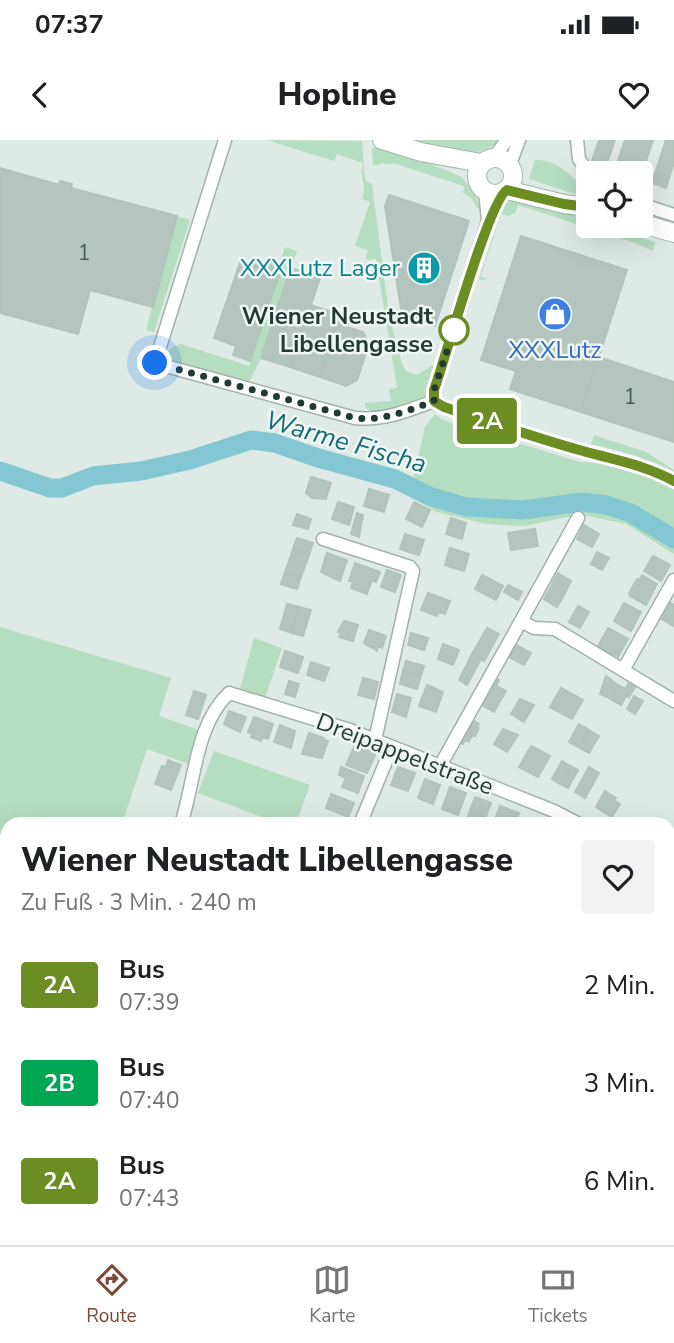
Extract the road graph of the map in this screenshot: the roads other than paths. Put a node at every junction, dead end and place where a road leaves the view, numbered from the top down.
1 (225, 140) edge
2 (382, 140) edge
3 (507, 140) edge
4 (519, 140) edge
5 (578, 140) edge
6 (580, 161) edge
7 (496, 177) junction
8 (576, 201) edge
9 (653, 208) edge
10 (674, 215) edge
11 (653, 227) edge
12 (674, 233) edge
13 (434, 401) junction
14 (674, 481) edge
15 (578, 518) dead end
16 (323, 539) dead end
17 (674, 580) edge
18 (520, 621) junction
19 (623, 670) junction
20 (674, 701) edge
21 (375, 740) junction
22 (392, 747) junction
23 (439, 766) junction
24 (182, 817) edge
25 (363, 817) edge
26 (566, 817) edge

1 - 13 street
2 - 7 main road
3 - 7 street
4 - 7 street
5 - 6 street
7 - 8 main road
7 - 13 street
9 - 10 street
11 - 12 main road
13 - 14 street
15 - 18 street
16 - 21 street
17 - 19 street
18 - 19 street
18 - 23 street
19 - 20 street
21 - 22 street, Dreipappelstraße
21 - 24 street, Dreipappelstraße
22 - 23 street, Dreipappelstraße
22 - 25 street
23 - 26 street, Dreipappelstraße

